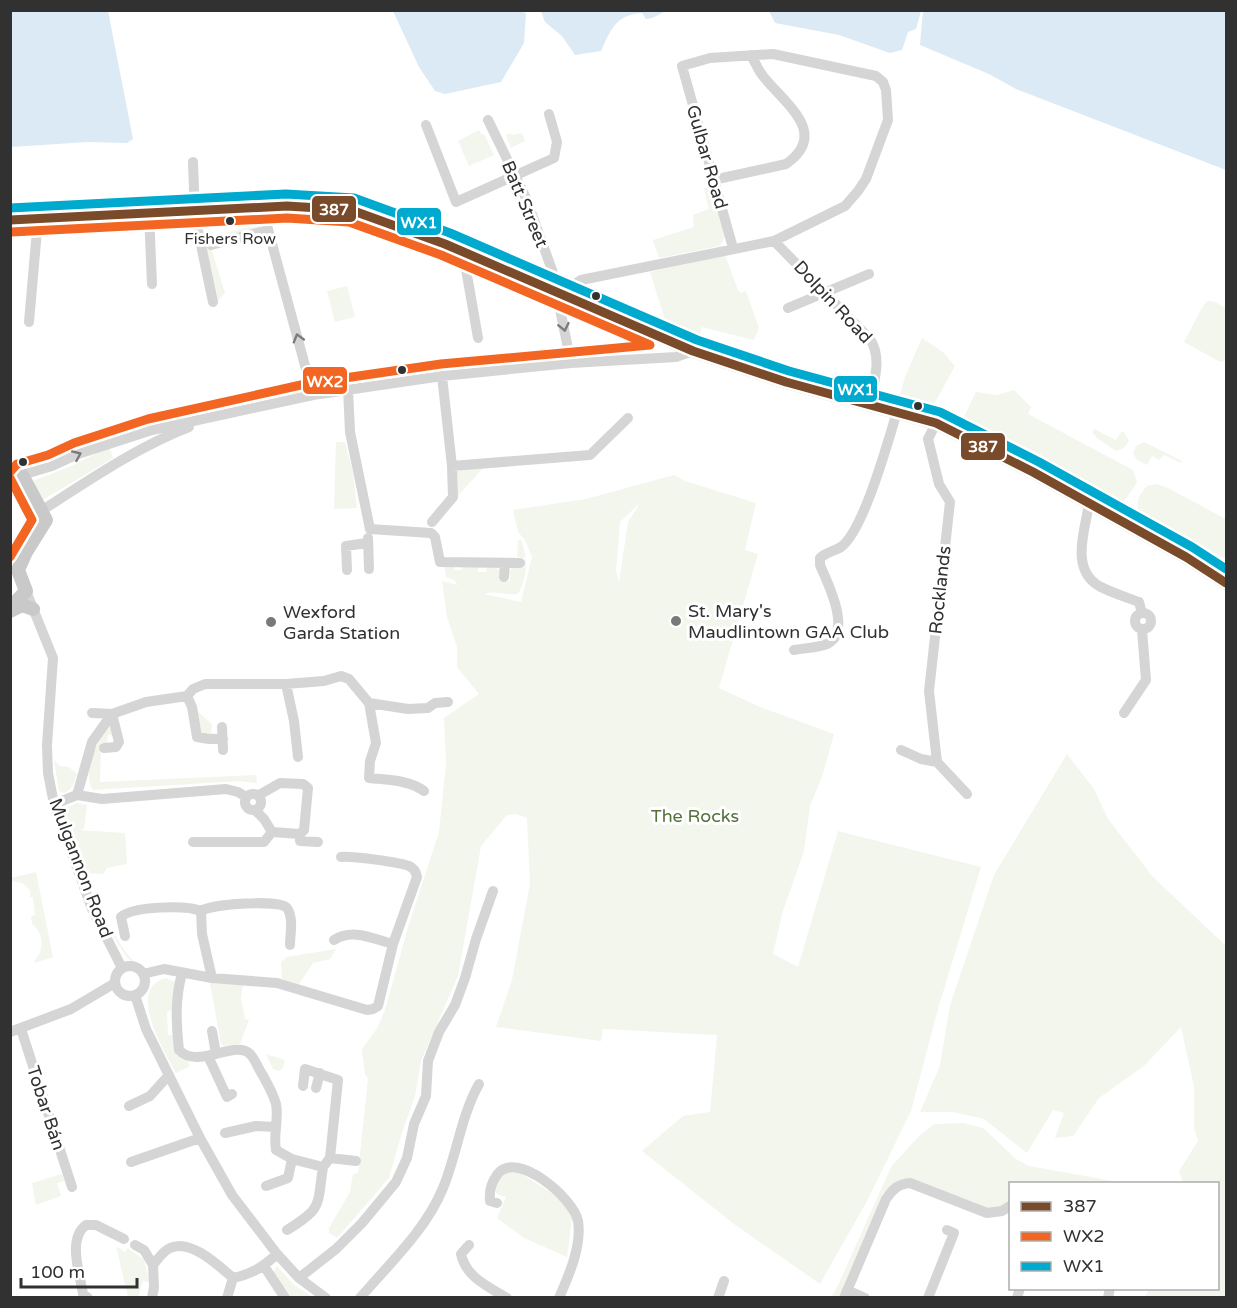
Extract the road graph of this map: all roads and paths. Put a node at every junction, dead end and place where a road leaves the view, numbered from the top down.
1 (751, 56) junction
2 (549, 114) dead end
3 (488, 120) dead end
4 (426, 125) dead end
5 (193, 162) dead end
6 (515, 176) junction
7 (713, 180) junction
8 (262, 207) junction
9 (194, 211) junction
10 (149, 213) junction
11 (38, 219) junction
12 (10, 220) edge
13 (268, 230) junction
14 (774, 241) junction
15 (211, 245) dead end
16 (733, 248) junction
17 (463, 252) junction
18 (869, 274) dead end
19 (152, 284) dead end
20 (824, 292) junction
21 (562, 294) junction
22 (213, 302) dead end
23 (788, 308) dead end
24 (29, 322) dead end
25 (478, 338) dead end
26 (666, 339) junction
27 (693, 351) junction
28 (654, 358) junction
29 (571, 363) junction
30 (442, 376) junction
31 (348, 389) junction
32 (313, 395) junction
33 (870, 405) junction
34 (897, 412) junction
35 (628, 418) dead end
36 (936, 423) junction
37 (168, 431) junction
38 (126, 438) junction
39 (135, 455) junction
40 (452, 466) junction
41 (16, 473) edge
42 (1089, 504) junction
43 (41, 511) junction
44 (432, 522) dead end
45 (370, 529) junction
46 (367, 543) junction
47 (440, 562) junction
48 (505, 562) junction
49 (520, 563) dead end
50 (14, 568) edge
51 (369, 569) dead end
52 (347, 570) dead end
53 (439, 574) dead end
54 (504, 577) dead end
55 (1227, 583) edge
56 (26, 591) junction
57 (33, 609) junction
58 (10, 610) edge
59 (794, 650) dead end
60 (286, 684) junction
61 (187, 696) junction
62 (448, 702) dead end
63 (369, 703) junction
64 (92, 713) dead end
65 (1124, 713) dead end
66 (112, 714) junction
67 (223, 739) dead end
68 (104, 748) dead end
69 (901, 750) dead end
70 (298, 757) dead end
71 (937, 762) junction
72 (424, 791) dead end
73 (967, 794) dead end
74 (77, 795) junction
75 (259, 795) junction
76 (246, 797) junction
77 (54, 804) junction
78 (255, 810) junction
79 (272, 832) junction
80 (300, 834) junction
81 (193, 842) dead end
82 (318, 842) dead end
83 (341, 857) dead end
84 (493, 891) dead end
85 (201, 911) junction
86 (125, 936) dead end
87 (334, 940) dead end
88 (393, 944) junction
89 (290, 945) dead end
90 (122, 968) junction
91 (143, 974) junction
92 (182, 974) junction
93 (212, 978) junction
94 (116, 983) junction
95 (135, 995) junction
96 (16, 1031) edge
97 (212, 1031) dead end
98 (212, 1055) junction
99 (320, 1072) junction
100 (169, 1075) junction
101 (479, 1083) dead end
102 (303, 1086) dead end
103 (316, 1088) dead end
104 (232, 1094) dead end
105 (129, 1106) dead end
106 (274, 1127) junction
107 (225, 1133) dead end
108 (200, 1137) junction
109 (292, 1159) junction
110 (356, 1161) dead end
111 (131, 1162) dead end
112 (326, 1162) junction
113 (266, 1186) dead end
114 (72, 1187) dead end
115 (497, 1203) dead end
116 (1009, 1207) edge
117 (287, 1230) dead end
118 (947, 1230) dead end
119 (124, 1239) dead end
120 (135, 1245) dead end
121 (469, 1245) dead end
122 (277, 1254) junction
123 (153, 1265) junction
124 (264, 1266) junction
125 (233, 1278) junction
126 (299, 1278) junction
127 (724, 1281) dead end
128 (845, 1294) edge
129 (84, 1296) edge
130 (152, 1298) edge
131 (227, 1298) edge
132 (285, 1298) edge
133 (326, 1298) edge
134 (360, 1298) edge
135 (507, 1298) edge
136 (559, 1298) edge
137 (718, 1298) edge
138 (865, 1298) edge
139 (928, 1298) edge

1 - 7 street, Gulbar Road
1 - 7 street
1 - 14 street
2 - 6 street
3 - 6 street, Batt Street
4 - 6 street
5 - 9 street
6 - 21 street, Batt Street
7 - 16 street, Gulbar Road
8 - 9 main road
8 - 13 street
8 - 17 main road
9 - 10 main road
9 - 22 street
10 - 11 main road
10 - 19 street
11 - 12 main road
11 - 24 street
13 - 15 street
32 -> 13 street
14 - 16 street
14 - 20 street, Dolpin Road
16 - 21 street
17 - 21 main road
17 - 25 street
18 - 20 street
20 - 23 street
20 - 33 street, Dolpin Road
21 - 26 main road
21 -> 29 street, Batt Street
26 - 27 main road
26 - 28 street
27 - 28 street
27 - 33 main road
28 - 29 street
29 - 30 street
30 - 31 street
30 - 40 street
31 - 32 street
31 - 45 street
32 - 37 street
33 - 34 main road
34 - 36 main road
34 - 59 street
35 - 40 street
36 - 42 main road
36 - 71 street, Rocklands
37 - 38 street
37 - 39 street
38 - 39 street
41 -> 38 street
39 - 43 street
40 - 44 street
41 - 43 main road
42 - 55 main road
42 - 65 street
43 - 50 main road
45 - 46 street
45 - 47 street
46 - 51 street
46 - 52 street
47 - 48 street
47 - 53 street
48 - 49 street
48 - 54 street
50 - 56 main road
56 - 57 street, Mulgannon Road
56 - 58 main road
57 - 58 main road
57 - 77 street, Mulgannon Road
60 - 61 street
60 - 63 street
60 - 70 street
61 - 66 street
61 - 67 street
62 - 63 street
63 - 72 street
64 - 66 street
66 - 68 street
66 - 74 street
69 - 71 street
71 - 73 street
74 - 76 street
74 - 77 street
75 - 76 street
75 - 78 street
75 - 80 street
76 - 78 street
77 - 90 street, Mulgannon Road
78 - 79 street
79 - 80 street
79 - 81 street
80 - 82 street
83 - 88 street
84 - 126 street
85 - 86 street
85 - 89 street
85 - 93 street
87 - 88 street
88 - 93 street
90 - 91 street
90 - 94 street
91 - 92 street
91 - 95 street
92 - 93 street
92 - 98 street
94 - 95 street
94 - 96 street
95 - 100 street
96 - 114 street, Tobar Bán
97 - 98 street
98 - 104 street
98 - 106 street
99 - 102 street
99 - 103 street
99 - 112 street
100 - 105 street
100 - 108 street
101 - 134 street
106 - 107 street
106 - 109 street
108 - 111 street
108 - 122 street
109 - 112 street
109 - 113 street
110 - 112 street
112 - 117 street
115 - 136 street
116 - 128 street
118 - 139 street
119 - 129 street
120 - 123 street
121 - 135 street
122 - 124 street
122 - 126 street
123 - 125 street
123 - 130 street
124 - 125 street
124 - 132 street
125 - 131 street
126 - 133 street
127 - 137 street
128 - 138 street

